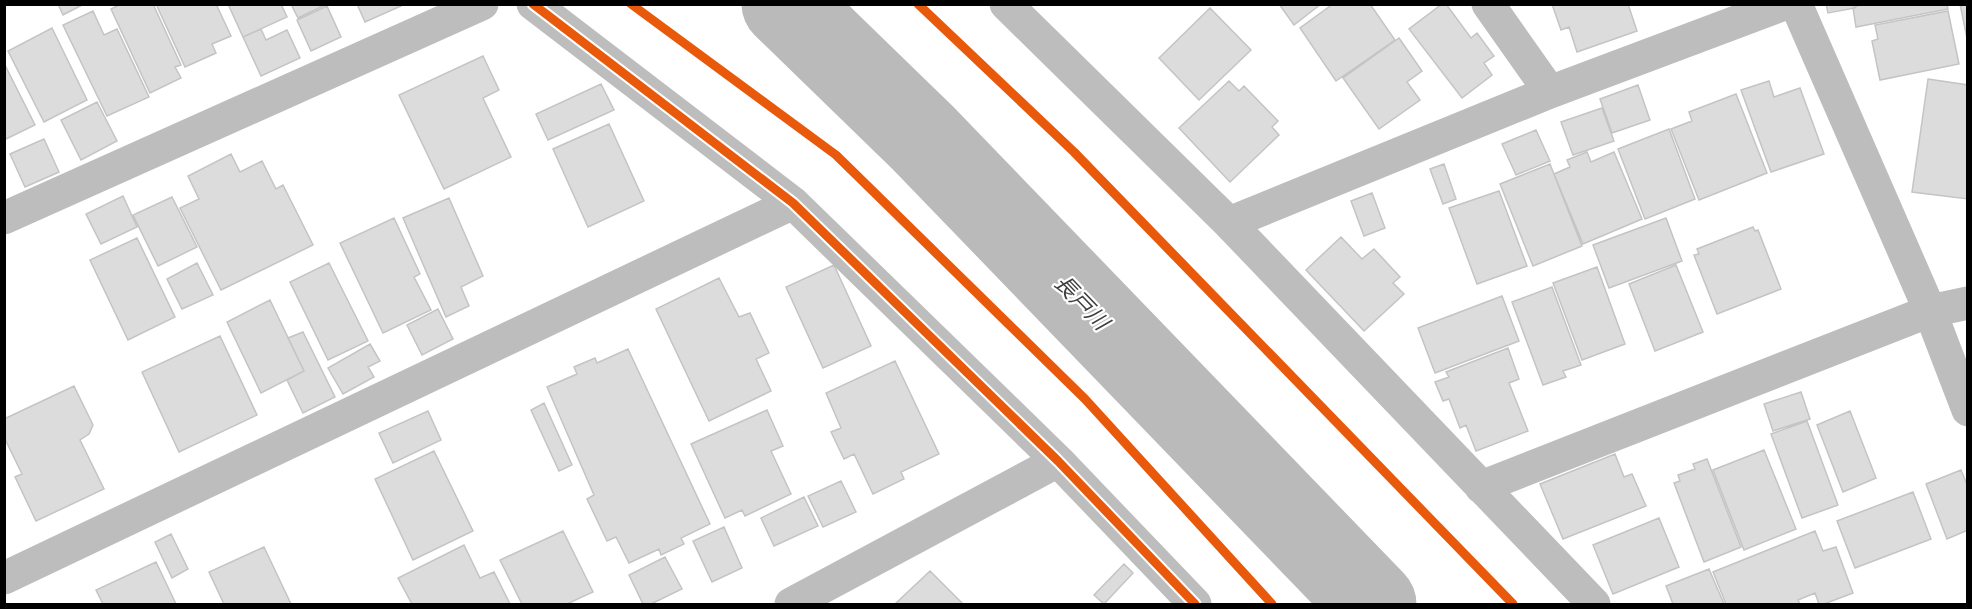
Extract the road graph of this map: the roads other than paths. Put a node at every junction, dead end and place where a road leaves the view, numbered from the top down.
1 (482, 4) edge
2 (532, 4) edge
3 (1005, 4) edge
4 (1488, 4) edge
5 (1784, 4) edge
6 (1796, 4) edge
7 (1550, 92) junction
8 (793, 203) junction
9 (4, 218) edge
10 (1229, 223) junction
11 (1968, 303) edge
12 (1930, 311) junction
13 (1968, 410) edge
14 (1058, 461) junction
15 (1482, 487) junction
16 (4, 578) edge
17 (791, 604) edge
18 (1195, 604) edge
19 (1594, 604) edge

1 - 9 street
2 - 8 street
3 - 10 street
4 - 7 street
5 - 7 street
6 - 12 street
7 - 10 street
8 - 14 street
8 - 16 street
10 - 15 street
11 - 12 street
12 - 13 street
12 - 15 street
14 - 17 street
14 - 18 street
15 - 19 street

